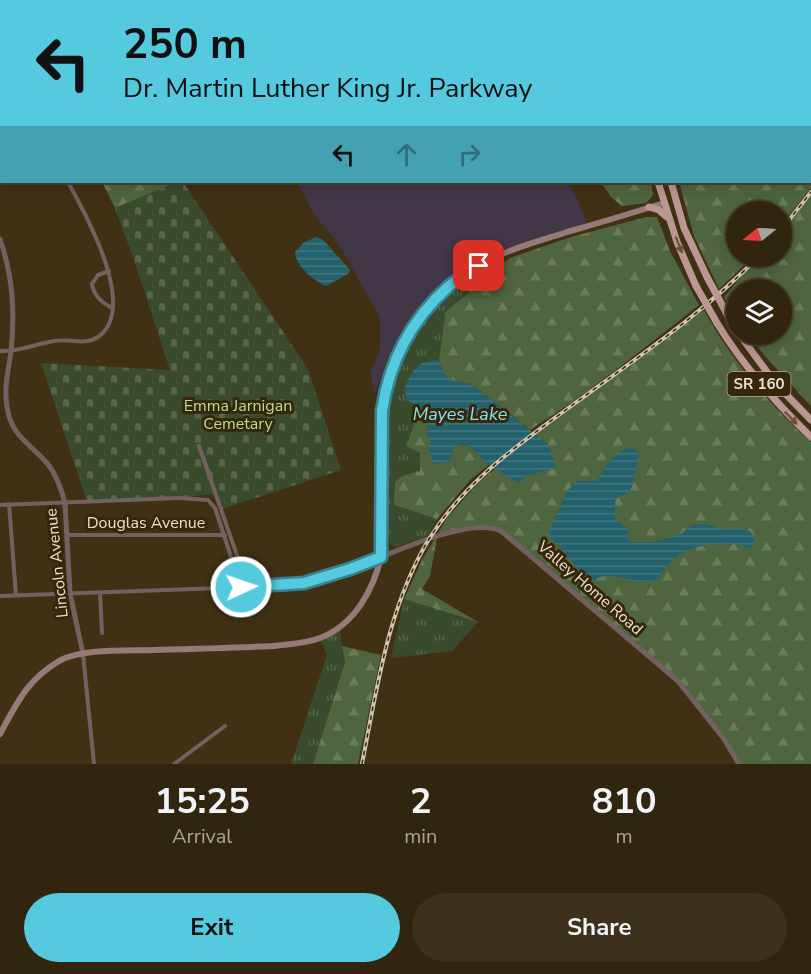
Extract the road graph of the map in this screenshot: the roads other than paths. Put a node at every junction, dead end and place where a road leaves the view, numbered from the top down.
1 (68, 183) edge
2 (658, 183) edge
3 (671, 183) edge
4 (664, 203) junction
5 (649, 207) junction
6 (680, 213) junction
7 (669, 219) junction
8 (0, 239) edge
9 (109, 272) junction
10 (113, 308) junction
11 (726, 312) edge
12 (747, 345) edge
13 (0, 351) edge
14 (11, 351) junction
15 (811, 420) edge
16 (811, 437) edge
17 (200, 446) dead end
18 (65, 503) junction
19 (9, 504) junction
20 (0, 505) edge
21 (67, 535) junction
22 (225, 535) junction
23 (381, 557) junction
24 (241, 587) junction
25 (248, 587) junction
26 (70, 593) junction
27 (100, 593) junction
28 (0, 596) edge
29 (16, 596) junction
30 (102, 633) dead end
31 (83, 654) junction
32 (225, 726) dead end
33 (0, 734) edge
34 (94, 764) edge
35 (174, 764) edge
36 (739, 764) edge

1 - 9 street
2 - 4 highway, SR 160
3 - 4 highway
3 - 6 highway
4 - 5 main road
4 - 6 highway
4 - 7 highway, SR 160
5 - 7 highway
5 - 23 main road
6 - 11 highway, bridge
7 -> 16 highway, SR 160, bridge
8 - 14 street, Lincoln Avenue
9 - 10 street
9 - 10 street
10 - 14 street
12 - 15 highway, SR 160
13 - 14 street
14 - 18 street, Lincoln Avenue
17 - 25 street
18 - 19 street
18 - 21 street, Lincoln Avenue
18 - 22 street
19 - 20 street
19 - 29 street
21 - 22 street, Douglas Avenue
21 - 26 street, Lincoln Avenue
22 - 24 street
23 - 25 street
23 - 31 main road
23 - 36 street, Valley Home Road
24 - 25 street
24 - 27 street
26 - 27 street
26 - 29 street
26 - 31 street, Lincoln Avenue
27 - 30 street
28 - 29 street
31 - 33 main road
31 - 34 street
32 - 35 street

